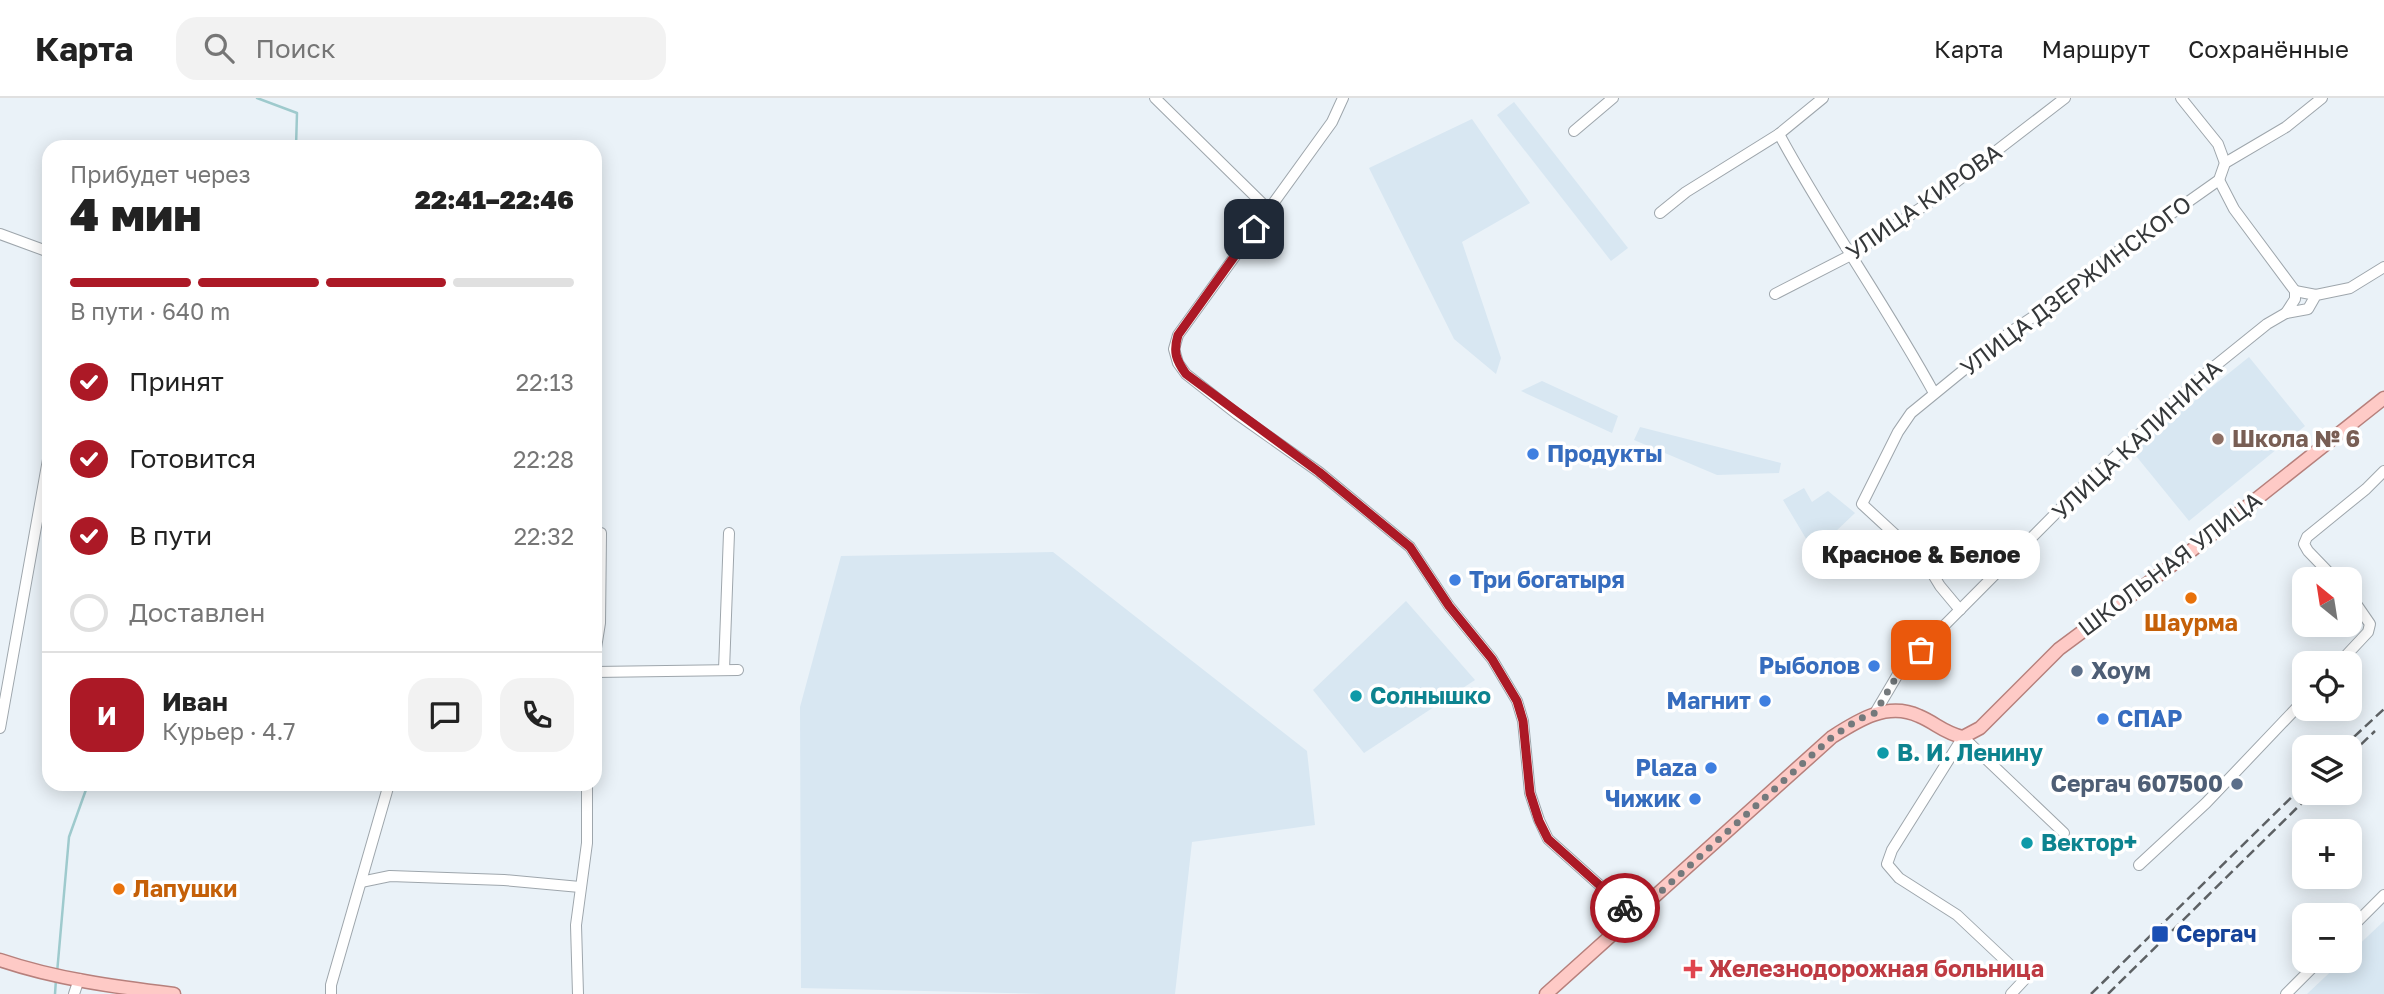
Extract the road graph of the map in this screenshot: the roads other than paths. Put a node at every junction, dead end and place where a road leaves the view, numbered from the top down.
1 (1156, 98) edge
2 (1343, 98) edge
3 (1613, 98) edge
4 (1824, 98) edge
5 (2065, 98) edge
6 (2181, 98) edge
7 (2322, 98) edge
8 (1574, 131) dead end
9 (1779, 134) junction
10 (2225, 163) junction
11 (2219, 180) junction
12 (1268, 209) junction
13 (1660, 213) dead end
14 (0, 234) edge
15 (42, 250) edge
16 (1851, 255) junction
17 (2384, 267) edge
18 (2295, 291) junction
19 (1775, 294) dead end
20 (2316, 295) junction
21 (2286, 313) junction
22 (1934, 393) junction
23 (2384, 398) edge
24 (2384, 471) edge
25 (42, 493) edge
26 (729, 533) dead end
27 (2323, 567) edge
28 (1960, 610) junction
29 (2362, 612) edge
30 (2350, 651) edge
31 (724, 670) junction
32 (738, 670) dead end
33 (602, 671) edge
34 (1875, 713) junction
35 (2292, 713) edge
36 (0, 728) edge
37 (1963, 737) junction
38 (387, 791) edge
39 (587, 791) edge
40 (2064, 833) dead end
41 (2140, 865) dead end
42 (361, 882) junction
43 (580, 887) junction
44 (2384, 895) edge
45 (1634, 916) junction
46 (2362, 917) edge
47 (0, 960) edge
48 (2307, 973) edge
49 (79, 979) junction
50 (74, 994) edge
51 (174, 994) edge
52 (331, 994) edge
53 (578, 994) edge
54 (1546, 994) edge
55 (2011, 994) edge
56 (2286, 994) edge

1 - 12 street
2 - 12 street
3 - 8 street
4 - 9 street
5 - 16 street, УЛИЦА КИРОВА
6 - 10 street
7 - 10 street
9 - 13 street
9 - 16 street
10 - 11 street
11 - 18 street
11 - 22 street, УЛИЦА ДЗЕРЖИНСКОГО
12 - 45 street
14 - 15 street
16 - 19 street, УЛИЦА КИРОВА
16 - 22 street
17 - 20 street, УЛИЦА КАЛИНИНА
18 - 20 street
18 - 21 street
20 - 21 street, УЛИЦА КАЛИНИНА
21 - 28 street, УЛИЦА КАЛИНИНА
22 - 28 street, УЛИЦА ДЗЕРЖИНСКОГО
23 - 37 main road, ШКОЛЬНАЯ УЛИЦА
24 - 27 street
25 - 36 street
26 - 31 street
28 - 34 street, УЛИЦА КАЛИНИНА
29 - 30 street
31 - 32 street
31 - 33 street
34 - 37 main road
34 - 45 main road
35 - 41 street
37 - 40 street
37 - 55 street
38 - 42 street
39 - 43 street
42 - 43 street
42 - 52 street
43 - 53 street
44 - 46 street
45 - 54 main road
47 - 49 main road
48 - 56 street
49 - 50 street
49 - 51 main road

